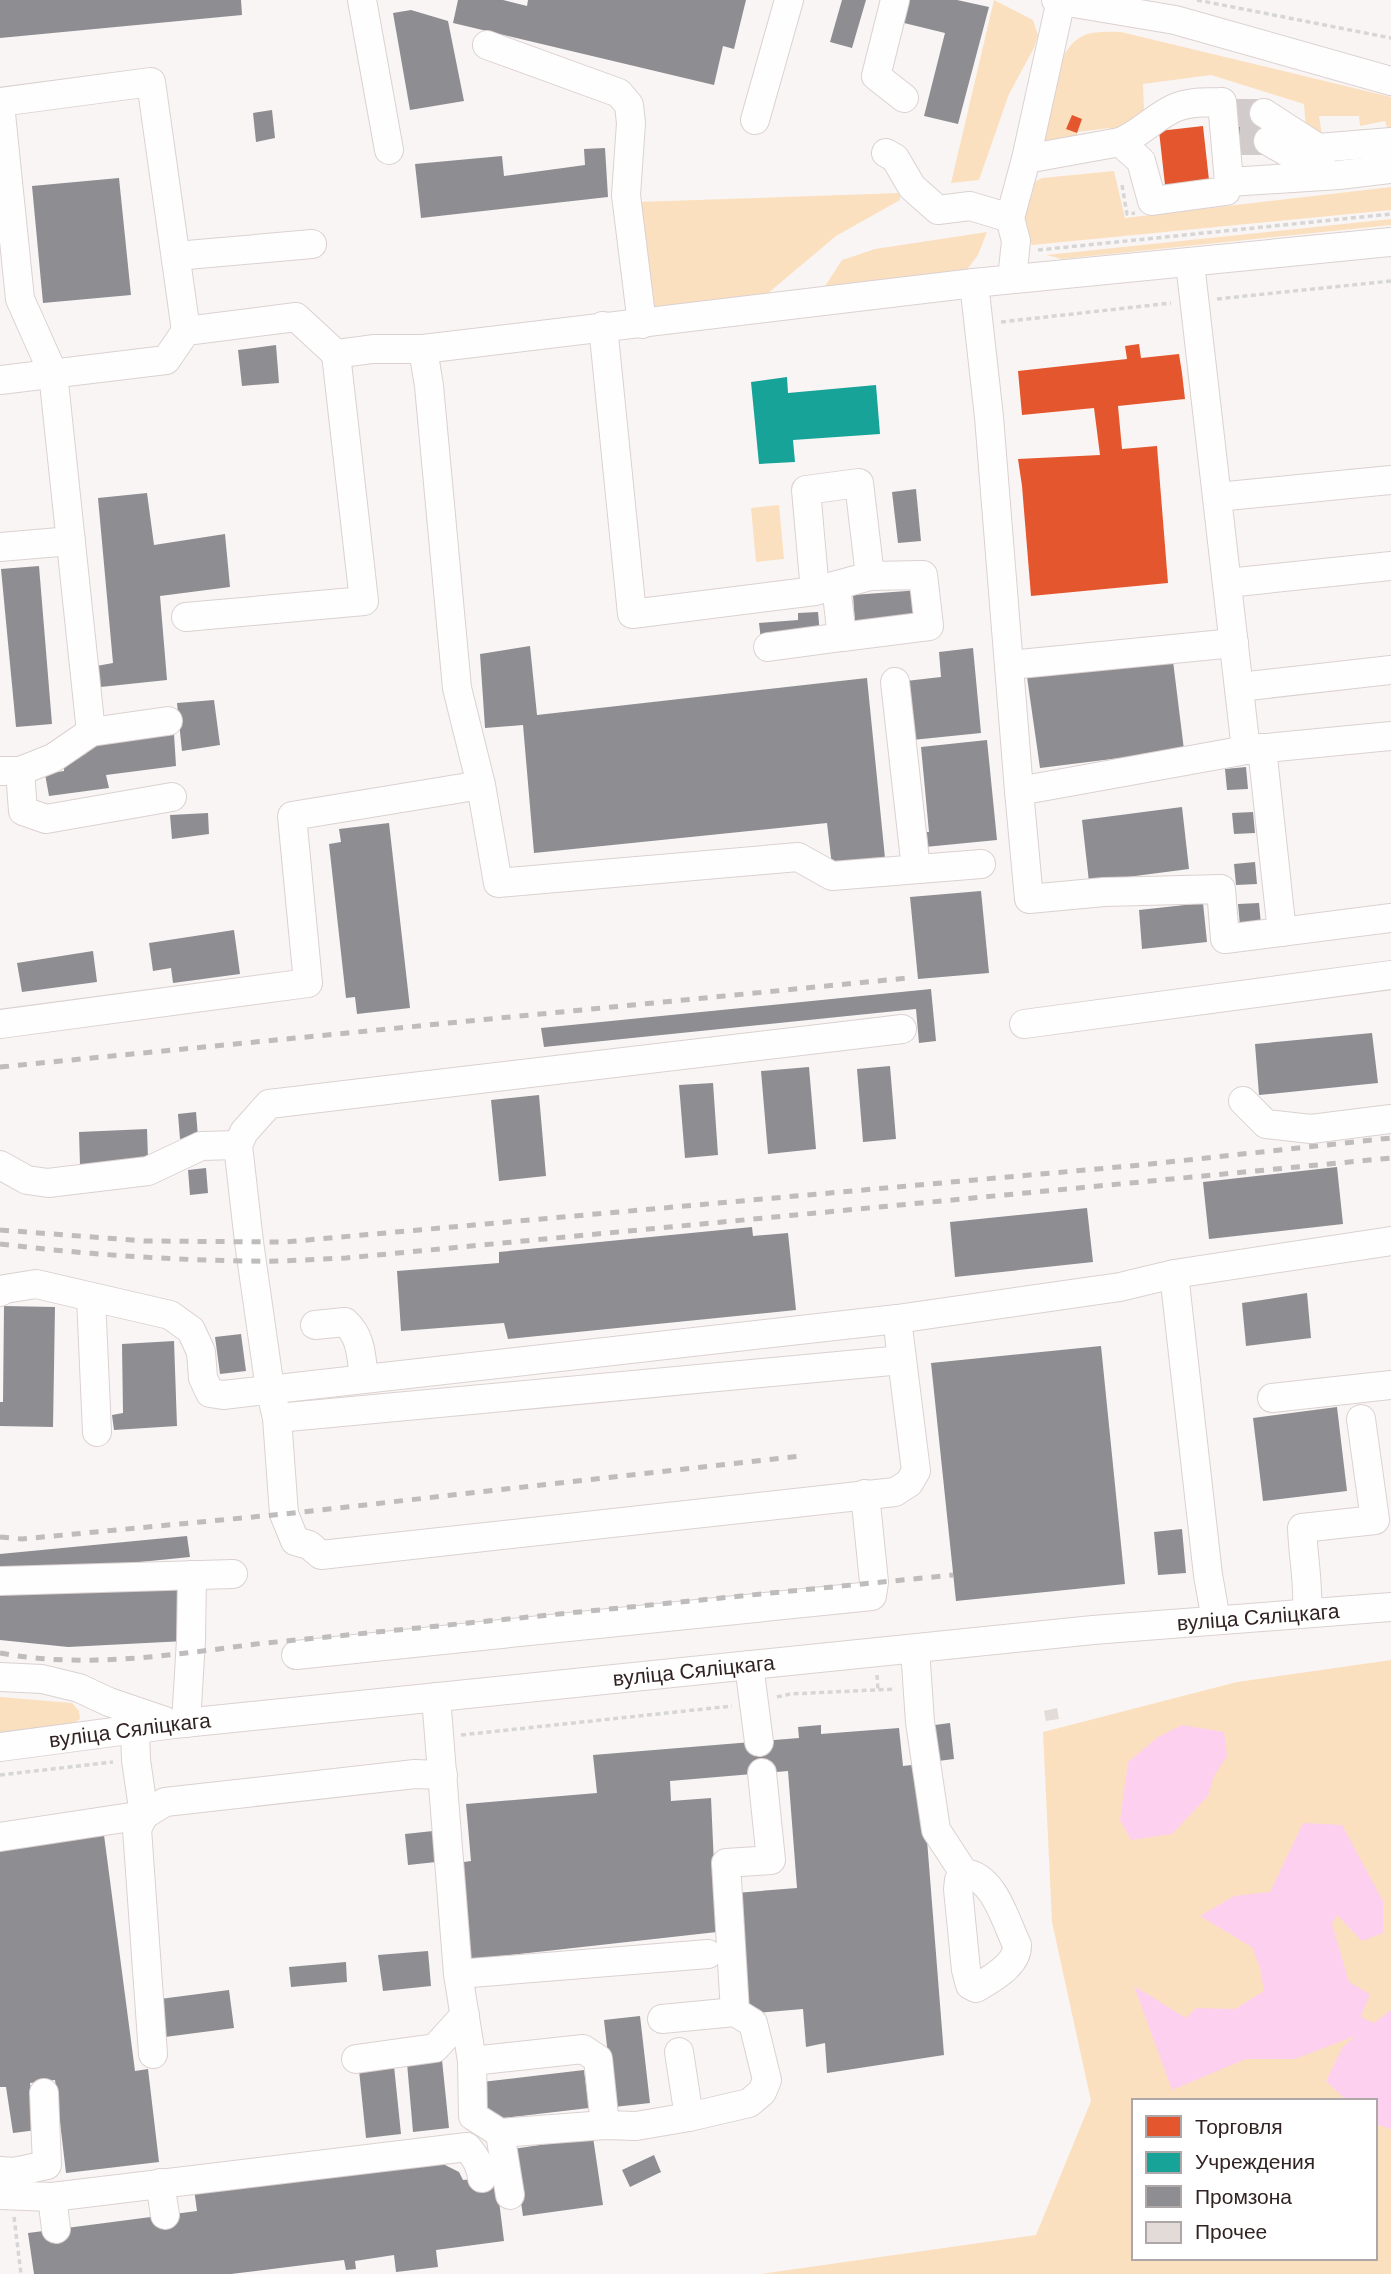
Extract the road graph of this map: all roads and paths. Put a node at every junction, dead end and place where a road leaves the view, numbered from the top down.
1 (362, 0) edge
2 (789, 0) edge
3 (895, 0) edge
4 (1059, 0) edge
5 (1195, 0) edge
6 (1177, 10) edge
7 (1391, 38) edge
8 (487, 45) dead end
9 (1391, 81) edge
10 (904, 98) dead end
11 (0, 103) edge
12 (755, 120) dead end
13 (1120, 142) junction
14 (1391, 142) edge
15 (389, 150) dead end
16 (886, 153) dead end
17 (1026, 159) junction
18 (1391, 169) edge
19 (1349, 174) junction
20 (1229, 182) junction
21 (1391, 214) edge
22 (1010, 218) junction
23 (1391, 242) edge
24 (312, 244) dead end
25 (176, 256) junction
26 (1190, 263) junction
27 (1012, 266) junction
28 (974, 283) junction
29 (642, 324) junction
30 (603, 326) junction
31 (186, 331) junction
32 (423, 348) junction
33 (336, 354) junction
34 (53, 373) junction
35 (0, 380) edge
36 (1391, 480) edge
37 (1217, 497) junction
38 (71, 541) junction
39 (0, 547) edge
40 (1391, 566) edge
41 (870, 576) junction
42 (1227, 583) junction
43 (825, 588) junction
44 (186, 617) dead end
45 (842, 637) junction
46 (1234, 643) junction
47 (768, 647) dead end
48 (1009, 665) junction
49 (1391, 670) edge
50 (895, 682) dead end
51 (1239, 687) junction
52 (168, 721) dead end
53 (91, 732) junction
54 (1391, 736) edge
55 (1254, 749) junction
56 (10, 771) edge
57 (481, 785) junction
58 (1019, 791) junction
59 (172, 797) dead end
60 (981, 864) dead end
61 (916, 869) junction
62 (1391, 918) edge
63 (1282, 932) junction
64 (1391, 975) edge
65 (0, 1024) edge
66 (1024, 1024) dead end
67 (902, 1029) dead end
68 (1243, 1101) dead end
69 (1391, 1119) edge
70 (238, 1144) junction
71 (0, 1165) edge
72 (1391, 1241) edge
73 (1174, 1274) junction
74 (0, 1292) edge
75 (91, 1298) junction
76 (897, 1319) junction
77 (315, 1325) dead end
78 (902, 1360) junction
79 (363, 1378) junction
80 (1391, 1385) edge
81 (270, 1389) junction
82 (1272, 1398) dead end
83 (276, 1418) junction
84 (1361, 1419) dead end
85 (97, 1432) dead end
86 (865, 1494) junction
87 (233, 1574) dead end
88 (191, 1575) junction
89 (0, 1581) edge
90 (1391, 1607) edge
91 (1307, 1613) junction
92 (1216, 1620) junction
93 (915, 1649) junction
94 (296, 1655) dead end
95 (749, 1665) junction
96 (0, 1677) edge
97 (918, 1688) junction
98 (436, 1697) junction
99 (754, 1702) junction
100 (180, 1724) junction
101 (135, 1730) junction
102 (439, 1733) junction
103 (758, 1742) dead end
104 (0, 1747) edge
105 (136, 1760) junction
106 (762, 1773) dead end
107 (0, 1775) edge
108 (443, 1775) junction
109 (145, 1815) junction
110 (0, 1837) edge
111 (964, 1873) dead end
112 (708, 1954) dead end
113 (458, 1974) junction
114 (735, 2012) junction
115 (465, 2015) junction
116 (662, 2019) dead end
117 (679, 2052) dead end
118 (153, 2054) dead end
119 (356, 2059) dead end
120 (472, 2061) junction
121 (44, 2093) dead end
122 (689, 2118) junction
123 (605, 2125) junction
124 (500, 2133) junction
125 (482, 2178) dead end
126 (160, 2183) junction
127 (4, 2187) edge
128 (510, 2195) dead end
129 (52, 2197) junction
130 (165, 2215) dead end
131 (56, 2229) dead end
132 (22, 2274) edge

1 - 15 street
2 - 12 street
3 - 10 street
4 - 6 street
4 - 17 street
5 - 7 path
6 - 9 street
8 - 29 street
11 - 25 street
11 - 34 street
13 - 17 street
13 - 20 street
13 - 20 street
14 - 19 street
16 - 22 street
17 - 22 street
18 - 19 street
19 - 20 street
21 - 27 path
22 - 27 street
23 - 26 street
24 - 25 street
25 - 31 street
26 - 27 street
26 - 37 street
27 - 28 street
28 - 29 street
28 - 48 street
29 - 30 street
30 - 32 street
30 - 43 street
31 - 33 street
31 - 34 street
32 - 33 street
32 - 57 street
33 - 44 street
34 - 35 street
34 - 38 street
36 - 37 street
37 - 42 street
38 - 39 street
38 - 53 street
40 - 42 street
41 - 43 street
41 - 43 street
41 - 45 street
42 - 46 street
43 - 45 street
45 - 47 street
46 - 48 street
46 - 51 street
48 - 58 street
49 - 51 street
50 - 61 street
51 - 55 street
52 - 53 street
53 - 56 street
54 - 55 street
55 - 58 street
55 - 63 street
56 - 59 street
57 - 61 street
57 - 65 street
58 - 63 street
60 - 61 street
62 - 63 street
64 - 66 street
67 - 70 street
68 - 69 street
70 - 71 street
70 - 81 street
72 - 73 street
73 - 76 street
73 - 92 street
74 - 75 street
75 - 81 street
75 - 85 street
76 - 78 street
76 - 79 street
77 - 79 street
78 - 83 street
78 - 86 street
79 - 81 street
80 - 82 street
81 - 83 street
83 - 86 street
84 - 91 street
86 - 94 street
87 - 88 street
88 - 89 street
88 - 100 street
90 - 91 street, вуліца Сяліцкага
91 - 92 street, вуліца Сяліцкага
92 - 93 street, вуліца Сяліцкага
93 - 95 street, вуліца Сяліцкага
93 - 97 street
95 - 98 street, вуліца Сяліцкага
95 - 99 street
96 - 100 street
97 - 99 path
97 - 111 street
98 - 100 street, вуліца Сяліцкага
98 - 102 street
99 - 102 path
99 - 103 street
100 - 101 street, вуліца Сяліцкага
101 - 104 street, вуліца Сяліцкага
101 - 105 street
102 - 108 street
105 - 107 path
105 - 109 street
106 - 114 street
108 - 109 street
108 - 113 street
109 - 110 street
109 - 118 street
112 - 113 street
113 - 115 street
114 - 116 street
114 - 122 street
115 - 119 street
115 - 120 street
117 - 122 street
120 - 123 street
120 - 124 street
121 - 127 street
122 - 123 street
123 - 124 street
124 - 128 street
125 - 126 street
126 - 129 street
126 - 130 street
127 - 129 street
127 - 132 path
129 - 131 street

